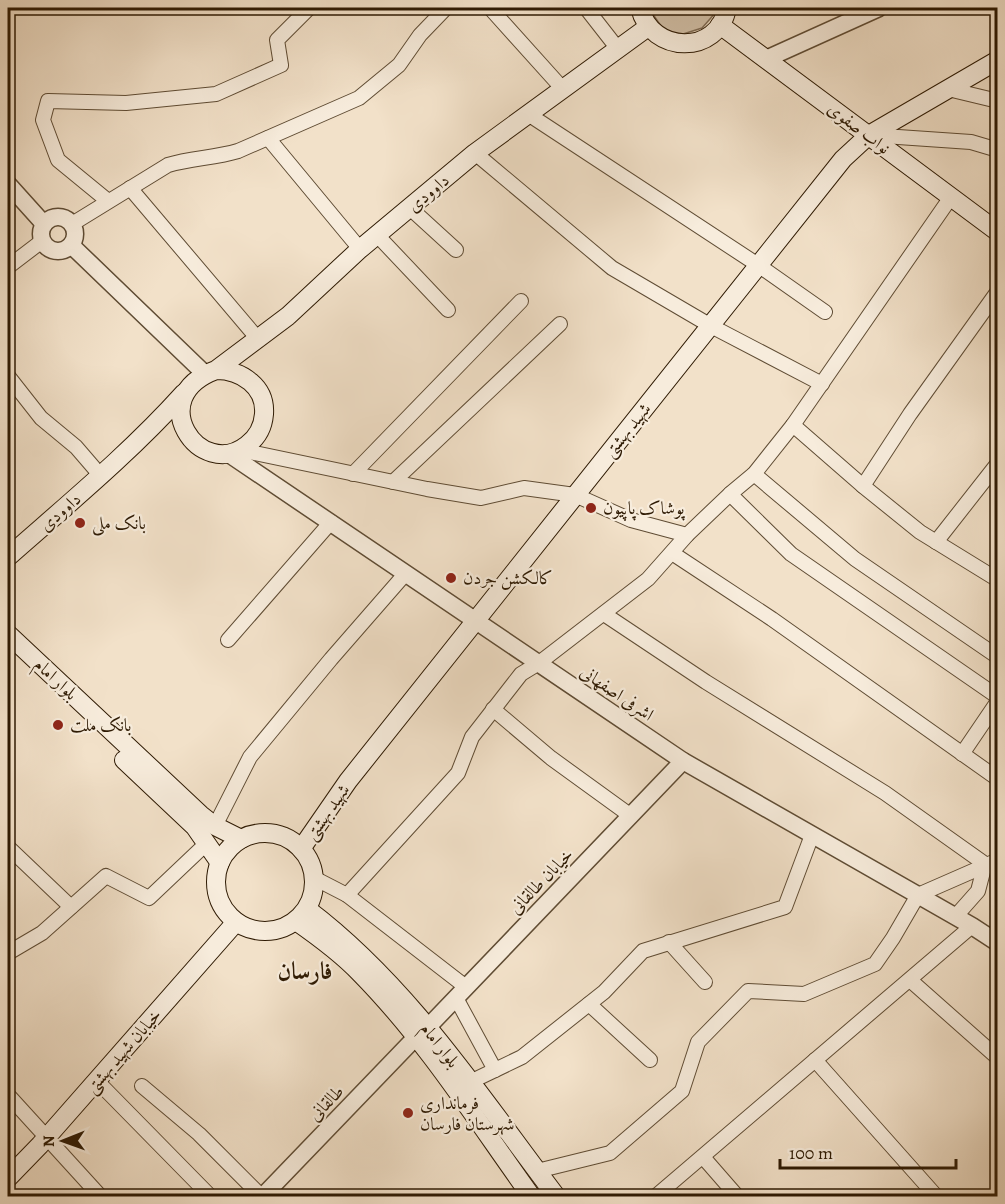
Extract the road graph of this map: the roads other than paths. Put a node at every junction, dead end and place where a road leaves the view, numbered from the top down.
1 (309, 8) edge
2 (446, 8) edge
3 (490, 8) edge
4 (586, 8) edge
5 (640, 8) edge
6 (727, 8) edge
7 (879, 8) edge
8 (720, 25) junction
9 (648, 27) junction
10 (618, 49) junction
11 (766, 59) junction
12 (998, 60) edge
13 (562, 88) junction
14 (948, 89) junction
15 (998, 101) edge
16 (528, 114) junction
17 (869, 135) junction
18 (268, 138) junction
19 (998, 150) edge
20 (475, 153) junction
21 (8, 184) edge
22 (130, 188) junction
23 (951, 197) junction
24 (108, 201) junction
25 (410, 207) junction
26 (44, 224) junction
27 (72, 224) junction
28 (998, 232) edge
29 (377, 235) junction
30 (42, 241) junction
31 (71, 245) junction
32 (360, 249) junction
33 (456, 250) dead end
34 (758, 265) junction
35 (8, 267) edge
36 (998, 291) edge
37 (521, 301) dead end
38 (448, 310) dead end
39 (825, 312) dead end
40 (560, 324) dead end
41 (711, 326) junction
42 (258, 339) junction
43 (211, 372) junction
44 (8, 376) edge
45 (822, 384) junction
46 (187, 390) junction
47 (793, 425) junction
48 (235, 452) junction
49 (998, 463) edge
50 (353, 474) junction
51 (754, 474) junction
52 (101, 476) junction
53 (393, 482) junction
54 (863, 486) junction
55 (730, 494) junction
56 (575, 495) junction
57 (331, 522) junction
58 (687, 535) junction
59 (936, 542) junction
60 (672, 553) junction
61 (8, 557) edge
62 (406, 573) junction
63 (998, 580) edge
64 (604, 614) junction
65 (476, 620) junction
66 (8, 634) edge
67 (228, 640) dead end
68 (8, 649) edge
69 (998, 657) edge
70 (539, 663) junction
71 (998, 696) edge
72 (998, 701) edge
73 (493, 709) junction
74 (962, 754) junction
75 (683, 761) junction
76 (998, 779) edge
77 (630, 816) junction
78 (215, 826) junction
79 (812, 835) junction
80 (241, 839) junction
81 (207, 843) junction
82 (8, 847) edge
83 (302, 849) junction
84 (991, 862) edge
85 (220, 863) junction
86 (314, 878) junction
87 (347, 895) junction
88 (918, 895) junction
89 (71, 907) junction
90 (302, 915) junction
91 (955, 917) junction
92 (236, 922) junction
93 (972, 926) junction
94 (669, 942) junction
95 (998, 943) edge
96 (8, 953) edge
97 (910, 980) junction
98 (705, 981) dead end
99 (461, 992) junction
100 (589, 1004) junction
101 (422, 1032) junction
102 (998, 1058) edge
103 (650, 1060) dead end
104 (816, 1060) junction
105 (495, 1070) junction
106 (97, 1081) junction
107 (470, 1082) junction
108 (142, 1086) dead end
109 (8, 1095) edge
110 (46, 1138) junction
111 (703, 1157) junction
112 (537, 1171) junction
113 (8, 1178) edge
114 (93, 1194) edge
115 (210, 1197) edge
116 (262, 1197) edge
117 (531, 1197) edge
118 (556, 1197) edge
119 (656, 1197) edge
120 (737, 1197) edge
121 (936, 1197) edge

1 - 24 street
2 - 18 street
3 - 13 street
4 - 10 street
5 - 9 main road
6 - 8 main road
7 - 11 street
8 - 9 main road
8 - 11 main road, نواب صفوی
9 - 10 main road, داوودی
10 - 13 main road, داوودی
11 - 17 main road, نواب صفوی
12 - 14 main road, شهید بهشتی
13 - 16 main road, داوودی
14 - 15 street
14 - 17 main road, شهید بهشتی
16 - 20 main road, داوودی
16 - 34 street
17 - 19 street
17 - 23 main road, نواب صفوی
17 - 34 main road, شهید بهشتی
18 - 22 street
18 - 32 street
20 - 25 main road, داوودی
20 - 41 street
21 - 26 street
22 - 24 street
22 - 42 street
23 - 28 main road, نواب صفوی
23 - 45 street
24 - 27 street
25 - 29 main road, داوودی
25 - 33 street
26 - 27 street
26 - 30 street
27 - 31 street
29 - 32 main road, داوودی
29 - 38 street
30 - 31 street
30 - 35 street
31 - 43 street
32 - 42 main road, داوودی
34 - 39 street
34 - 41 main road, شهید بهشتی
36 - 54 street
37 - 50 street
40 - 53 street
41 - 45 street
41 - 56 main road, شهید بهشتی
42 - 43 main road, داوودی
43 - 46 main road
43 - 48 main road
44 - 52 street
45 - 47 street
46 - 48 main road
46 - 52 main road, داوودی
47 - 51 street
47 - 54 street
48 - 50 street
48 - 57 street, اشرفی اصفهانی
49 - 59 street
50 - 53 street
51 - 55 street
51 - 69 street
52 - 61 main road, داوودی
53 - 56 street
54 - 59 street
55 - 58 street
55 - 71 street
56 - 58 street
56 - 65 main road, شهید بهشتی
57 - 62 street, اشرفی اصفهانی
57 - 67 street
58 - 60 street
59 - 63 street
60 - 64 street
60 - 74 street
62 - 65 street, اشرفی اصفهانی
62 - 78 street
64 - 70 street
64 - 84 street
65 - 70 street, اشرفی اصفهانی
65 - 83 main road, شهید بهشتی
66 - 78 main road, بلوار امام
68 - 81 main road, بلوار امام
70 - 73 street
70 - 75 street, اشرفی اصفهانی
72 - 74 street
73 - 77 street
73 - 87 street
74 - 76 street
75 - 77 street, خیابان طالقانی
75 - 79 street, اشرفی اصفهانی
77 - 99 street, خیابان طالقانی
78 - 80 main road, بلوار امام
79 - 88 street, اشرفی اصفهانی
79 - 94 street
80 - 83 main road
80 - 85 main road
81 - 85 main road, بلوار امام
81 - 89 street
82 - 89 street
83 - 86 main road
84 - 88 street
84 - 91 street
85 - 92 main road
86 - 87 street
86 - 90 main road
87 - 99 street
88 - 91 street, اشرفی اصفهانی
88 - 112 street
89 - 96 street
90 - 92 main road
90 - 101 main road, بلوار امام
91 - 93 street, اشرفی اصفهانی
92 - 106 main road, خیابان شهید بهشتی
93 - 95 street, اشرفی اصفهانی
93 - 97 street
94 - 98 street
94 - 100 street
97 - 102 street
97 - 104 street
99 - 101 street, خیابان طالقانی
99 - 105 street
100 - 103 street
100 - 105 street
101 - 107 main road, بلوار امام
101 - 116 street, طالقانی
101 - 117 main road, بلوار امام
104 - 111 street
104 - 121 street
105 - 107 street
106 - 110 main road, خیابان شهید بهشتی
106 - 115 street
107 - 112 main road, بلوار امام
108 - 116 street
109 - 110 street
110 - 113 main road, خیابان شهید بهشتی
110 - 114 street
111 - 119 street
111 - 120 street
112 - 118 main road, بلوار امام

